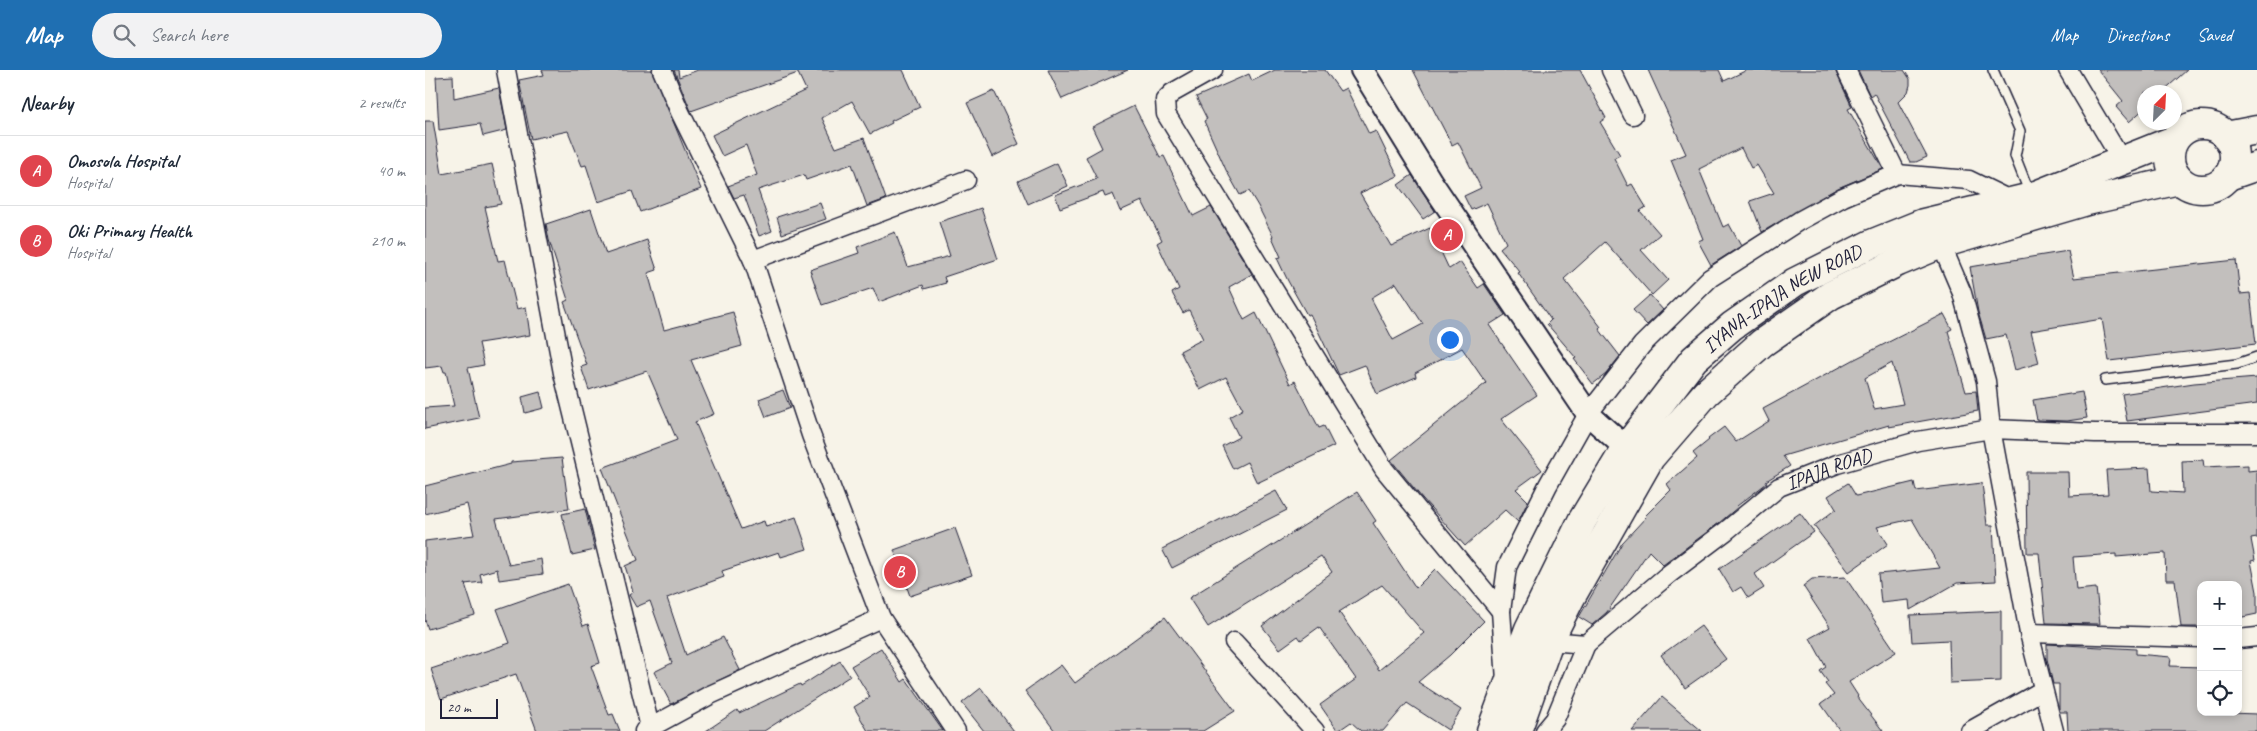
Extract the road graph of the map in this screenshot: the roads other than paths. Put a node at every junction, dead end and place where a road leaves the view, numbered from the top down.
1 (506, 70) edge
2 (663, 70) edge
3 (1213, 70) edge
4 (1361, 70) edge
5 (1611, 70) edge
6 (1845, 70) edge
7 (1993, 70) edge
8 (2068, 70) edge
9 (1633, 116) dead end
10 (2257, 130) edge
11 (2226, 136) junction
12 (2174, 140) junction
13 (2122, 161) junction
14 (2249, 172) edge
15 (1897, 174) junction
16 (966, 180) dead end
17 (2179, 180) junction
18 (2022, 199) junction
19 (1941, 244) junction
20 (753, 260) junction
21 (2257, 357) edge
22 (2105, 380) dead end
23 (1588, 414) junction
24 (1991, 429) junction
25 (2257, 433) edge
26 (1626, 448) junction
27 (1501, 611) junction
28 (881, 618) junction
29 (2029, 633) junction
30 (1539, 635) junction
31 (2257, 637) edge
32 (2197, 638) edge
33 (2242, 639) edge
34 (1234, 642) dead end
35 (1586, 644) junction
36 (1507, 690) junction
37 (2043, 690) junction
38 (647, 729) edge
39 (951, 730) edge
40 (1315, 731) edge
41 (1491, 731) edge
42 (1517, 731) edge
43 (1545, 731) edge
44 (1970, 731) edge
45 (2053, 731) edge

1 - 38 street
2 - 20 street
3 - 27 street
4 - 23 street
5 - 9 street
6 - 15 street
7 - 18 lane
8 - 13 street
10 - 11 main road
11 - 12 main road, IYANA-IPAJA NEW ROAD
11 - 14 main road
12 - 13 main road, IYANA-IPAJA NEW ROAD
12 - 17 main road
13 - 18 main road, IYANA-IPAJA NEW ROAD
14 - 17 main road
15 - 18 street
15 - 23 street
16 - 20 street
17 - 19 main road, IYANA-IPAJA NEW ROAD
18 - 26 main road, IYANA-IPAJA NEW ROAD
19 - 24 street
19 - 30 main road, IYANA-IPAJA NEW ROAD
20 - 28 street
21 - 22 lane
23 - 26 street
23 - 27 street
24 - 25 street, IPAJA ROAD
24 - 29 street
24 - 35 street, IPAJA ROAD
26 - 30 main road, IYANA-IPAJA NEW ROAD
27 - 36 street
28 - 38 street
28 - 39 street
29 - 32 street
29 - 37 street
30 - 35 street
30 - 36 main road
30 - 42 main road
31 - 33 street
34 - 40 street
35 - 43 street
36 - 41 main road
37 - 44 street
37 - 45 street

